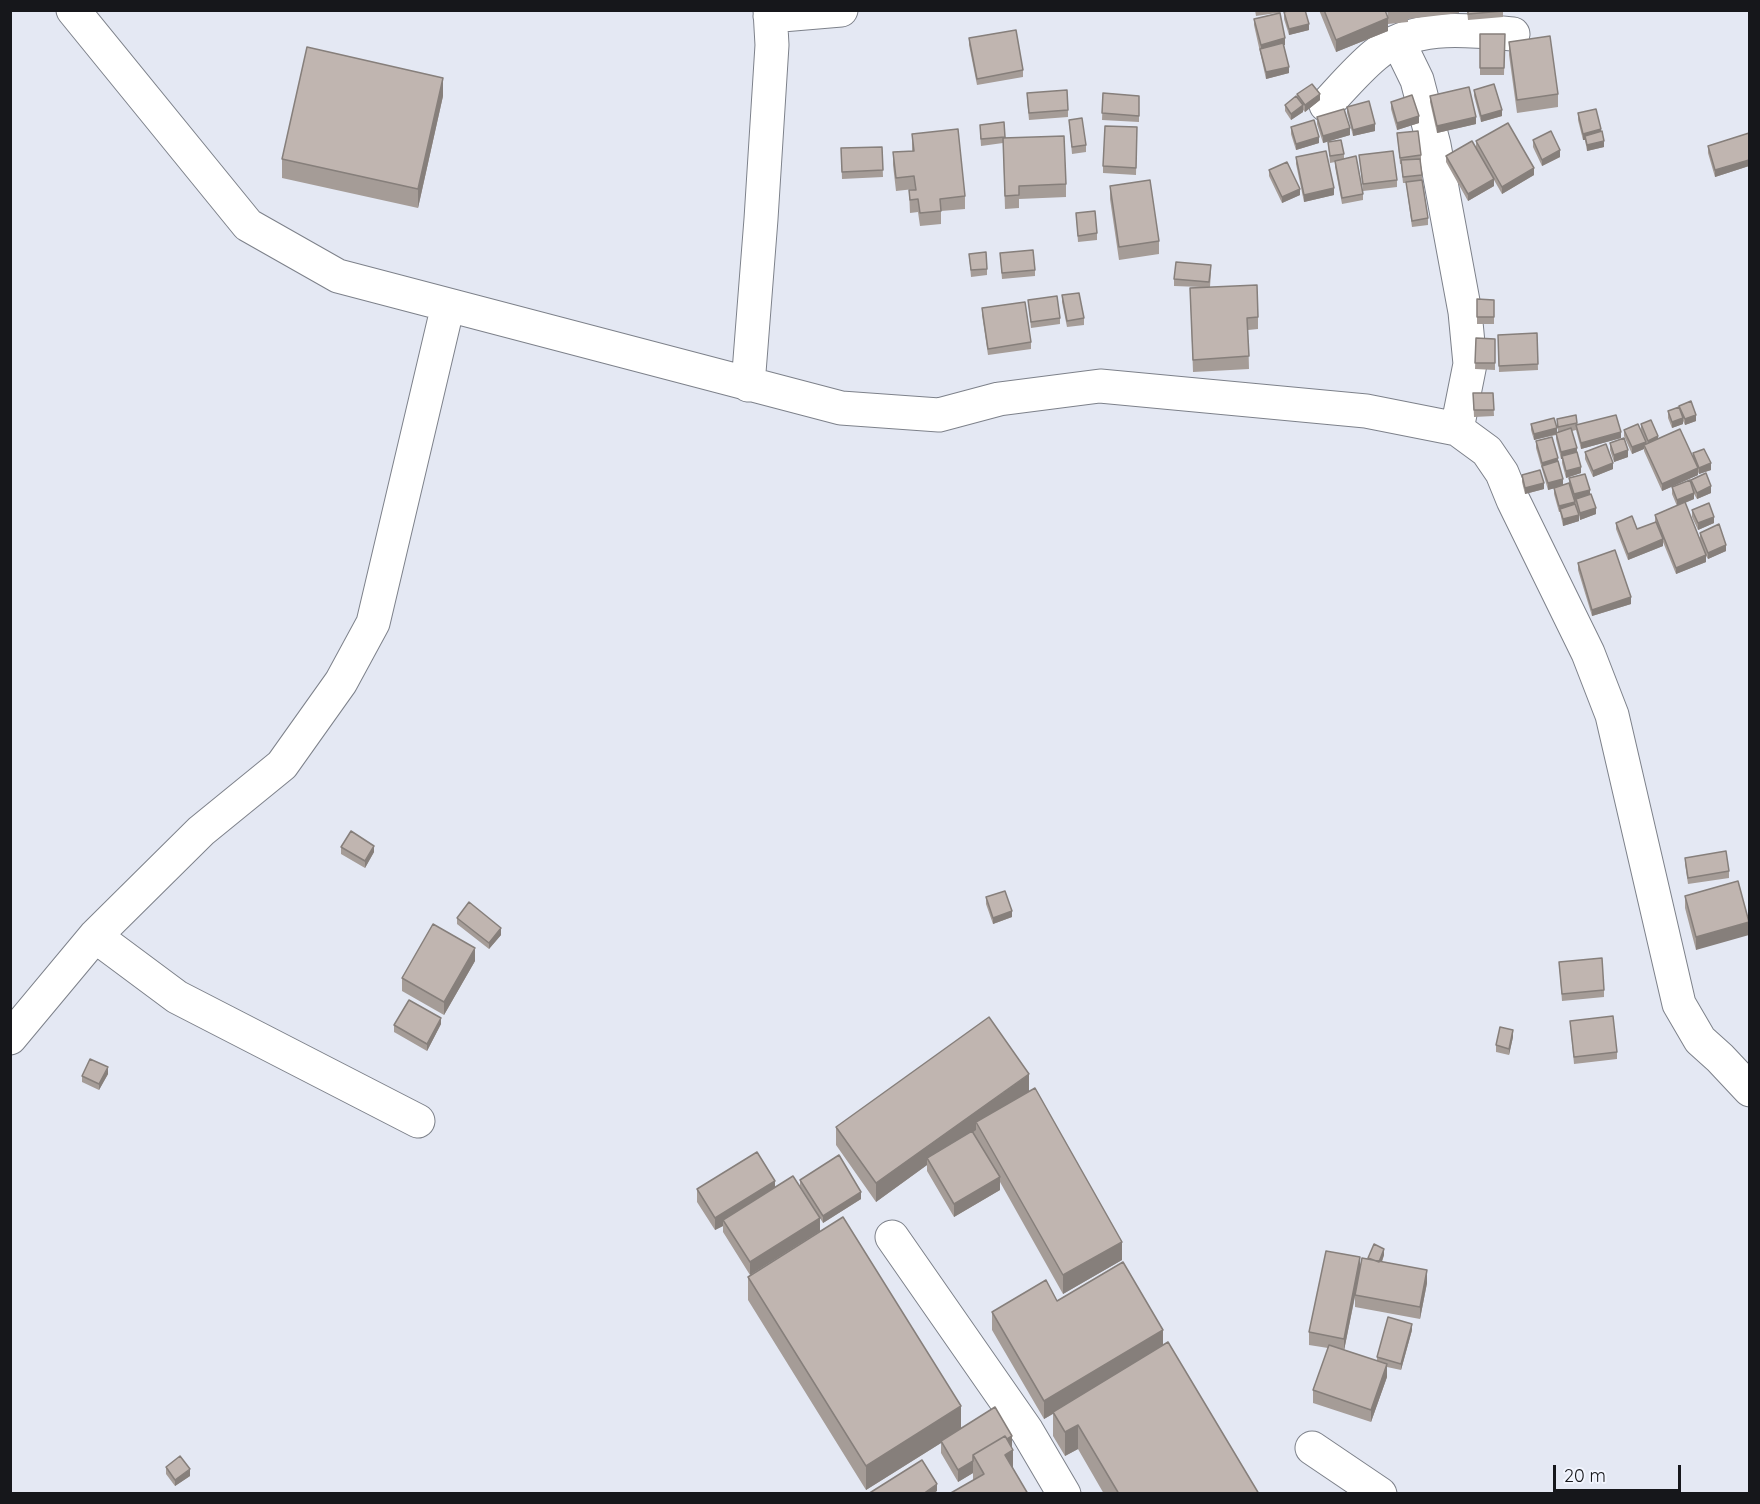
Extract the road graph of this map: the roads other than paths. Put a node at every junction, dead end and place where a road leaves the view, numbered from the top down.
1 (73, 10) edge
2 (841, 10) edge
3 (770, 13) edge
4 (1513, 34) dead end
5 (1398, 41) junction
6 (1326, 105) dead end
7 (448, 305) junction
8 (748, 385) junction
9 (1457, 429) junction
10 (95, 936) junction
11 (10, 1038) edge
12 (1749, 1090) edge
13 (418, 1121) dead end
14 (892, 1237) dead end
15 (1312, 1448) dead end
16 (1064, 1494) edge
17 (1380, 1494) edge

1 - 7 street
2 - 3 street
3 - 8 street
4 - 5 street
5 - 6 street
5 - 9 street
7 - 8 street
7 - 10 street
8 - 9 street
9 - 12 street
10 - 11 street
10 - 13 street
14 - 16 street
15 - 17 street

